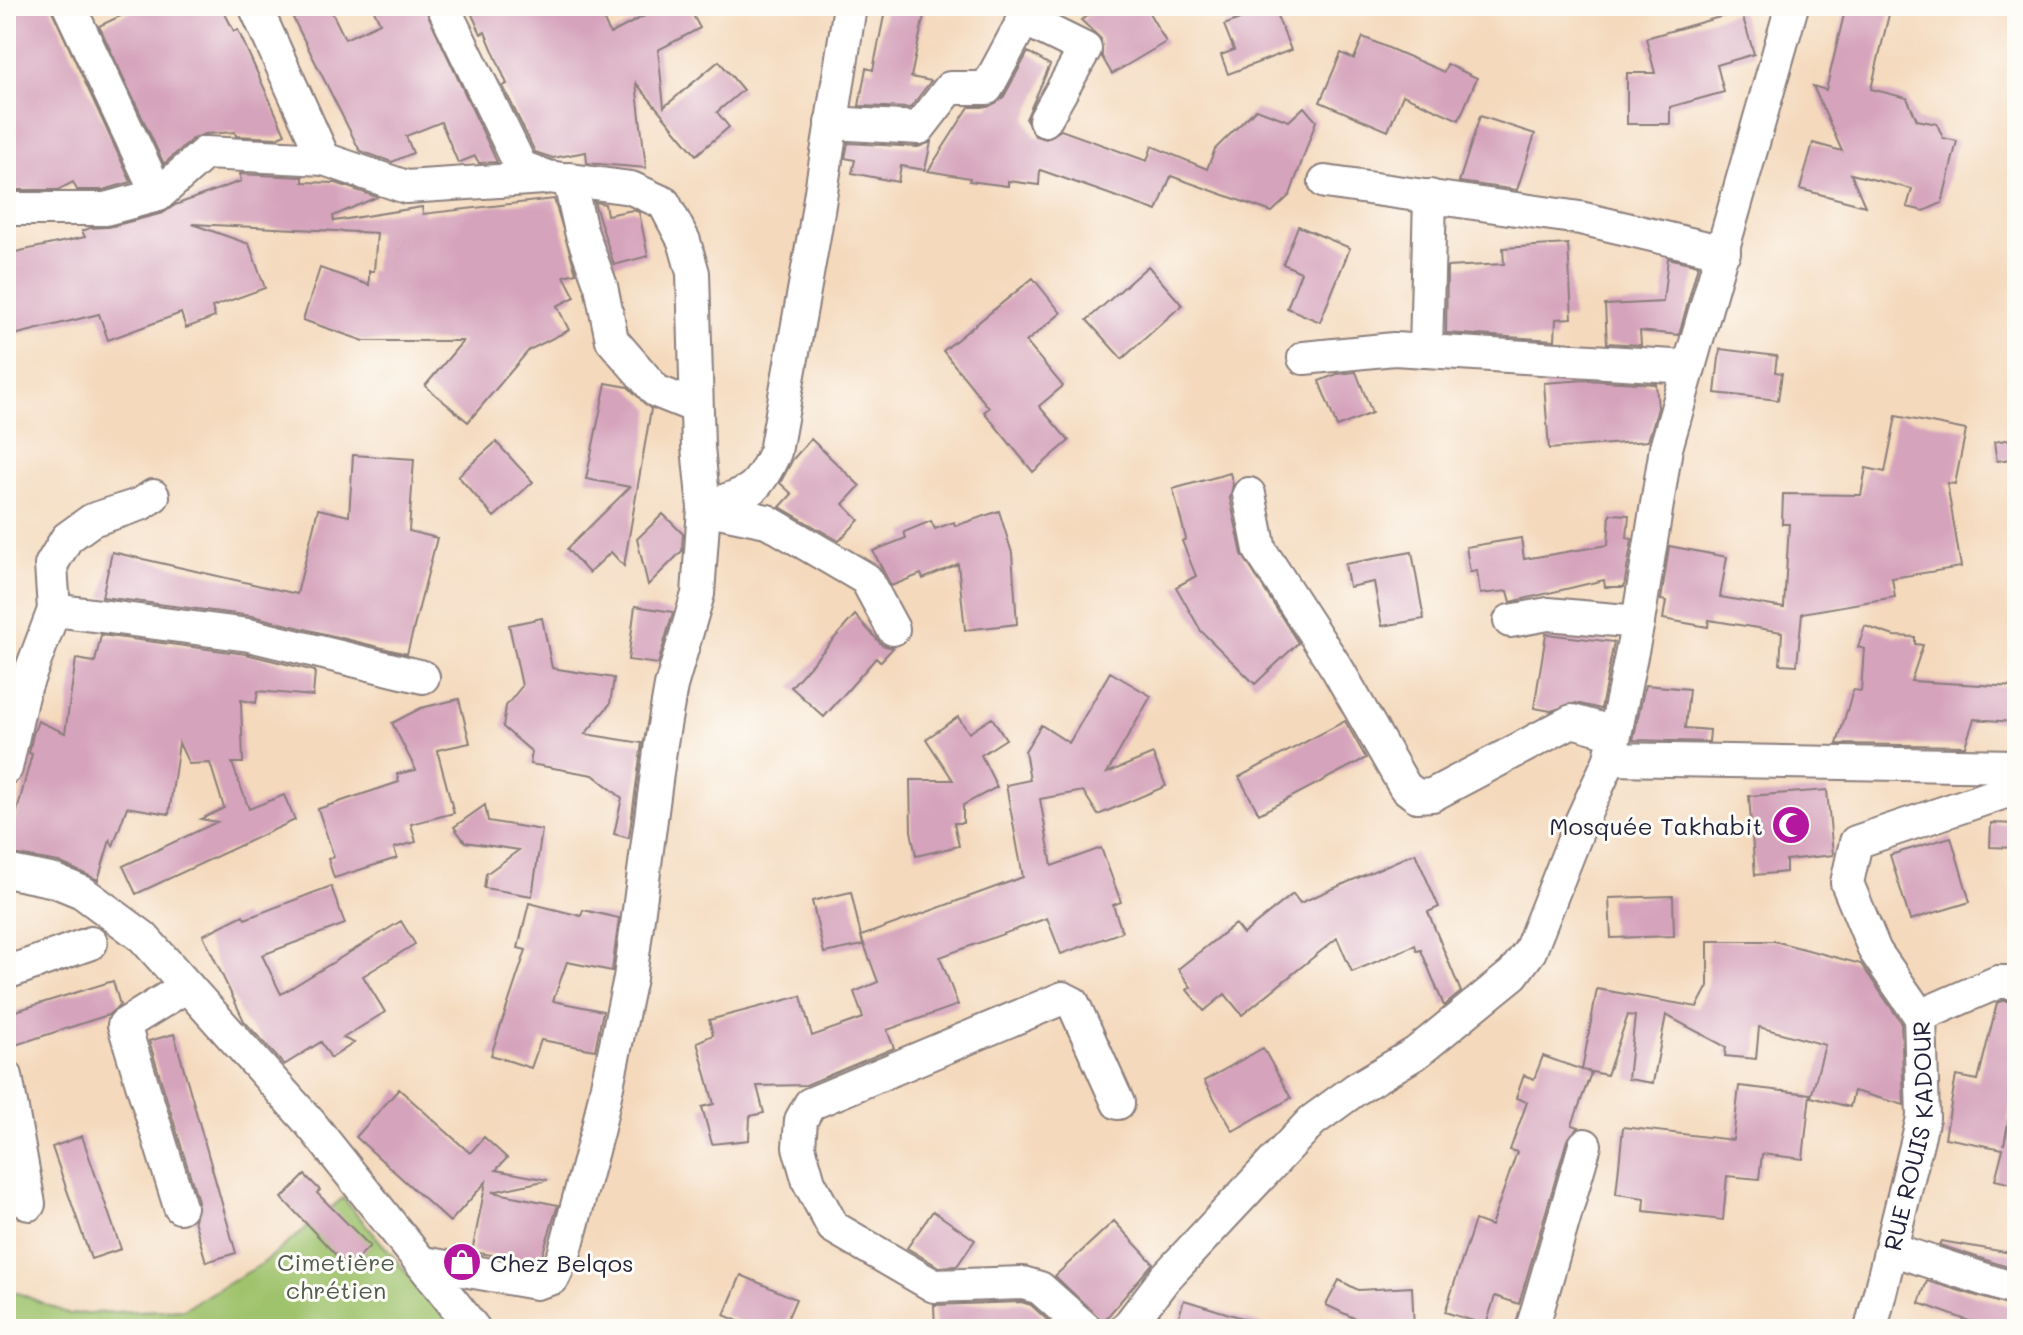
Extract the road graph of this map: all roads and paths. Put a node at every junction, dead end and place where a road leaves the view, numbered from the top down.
1 (69, 6) edge
2 (255, 6) edge
3 (443, 6) edge
4 (850, 6) edge
5 (1792, 6) edge
6 (1052, 20) edge
7 (1045, 120) dead end
8 (831, 123) junction
9 (324, 159) junction
10 (565, 178) junction
11 (1325, 182) dead end
12 (158, 195) junction
13 (1430, 196) junction
14 (6, 209) edge
15 (1724, 252) junction
16 (1426, 351) junction
17 (1304, 358) dead end
18 (1689, 367) junction
19 (696, 407) junction
20 (1249, 494) dead end
21 (153, 496) dead end
22 (704, 508) junction
23 (54, 610) junction
24 (1510, 621) dead end
25 (1638, 622) junction
26 (893, 629) dead end
27 (423, 677) dead end
28 (1613, 746) junction
29 (2017, 766) edge
30 (6, 768) edge
31 (2017, 788) edge
32 (6, 871) edge
33 (91, 943) dead end
34 (6, 973) edge
35 (2017, 982) edge
36 (187, 986) junction
37 (1920, 1016) junction
38 (6, 1076) edge
39 (1118, 1103) dead end
40 (1585, 1145) dead end
41 (29, 1204) dead end
42 (180, 1207) dead end
43 (1891, 1249) junction
44 (424, 1263) junction
45 (2017, 1290) edge
46 (474, 1329) edge
47 (1086, 1329) edge
48 (1126, 1329) edge
49 (1532, 1329) edge
50 (1871, 1329) edge

1 - 12 street
2 - 9 street
3 - 10 street
4 - 8 street
5 - 15 street
6 - 7 street
6 - 8 street
8 - 22 street
9 - 10 street
9 - 12 street
10 - 19 street
10 - 19 street
11 - 13 street
12 - 14 street
13 - 15 street
13 - 16 street
15 - 18 street
16 - 17 street
16 - 18 street
18 - 25 street
19 - 22 street
20 - 28 street
21 - 23 street
22 - 26 street
22 - 44 street
23 - 27 street
23 - 30 street
24 - 25 street
25 - 28 street
28 - 29 street
28 - 48 street
31 - 37 street, RUE ROUIS KADOUR
32 - 36 street
33 - 34 street
35 - 37 street
36 - 42 street
36 - 44 street
37 - 43 street, RUE ROUIS KADOUR
38 - 41 street
39 - 47 street
40 - 49 street
43 - 45 street
43 - 50 street, RUE ROUIS KADOUR
44 - 46 street

